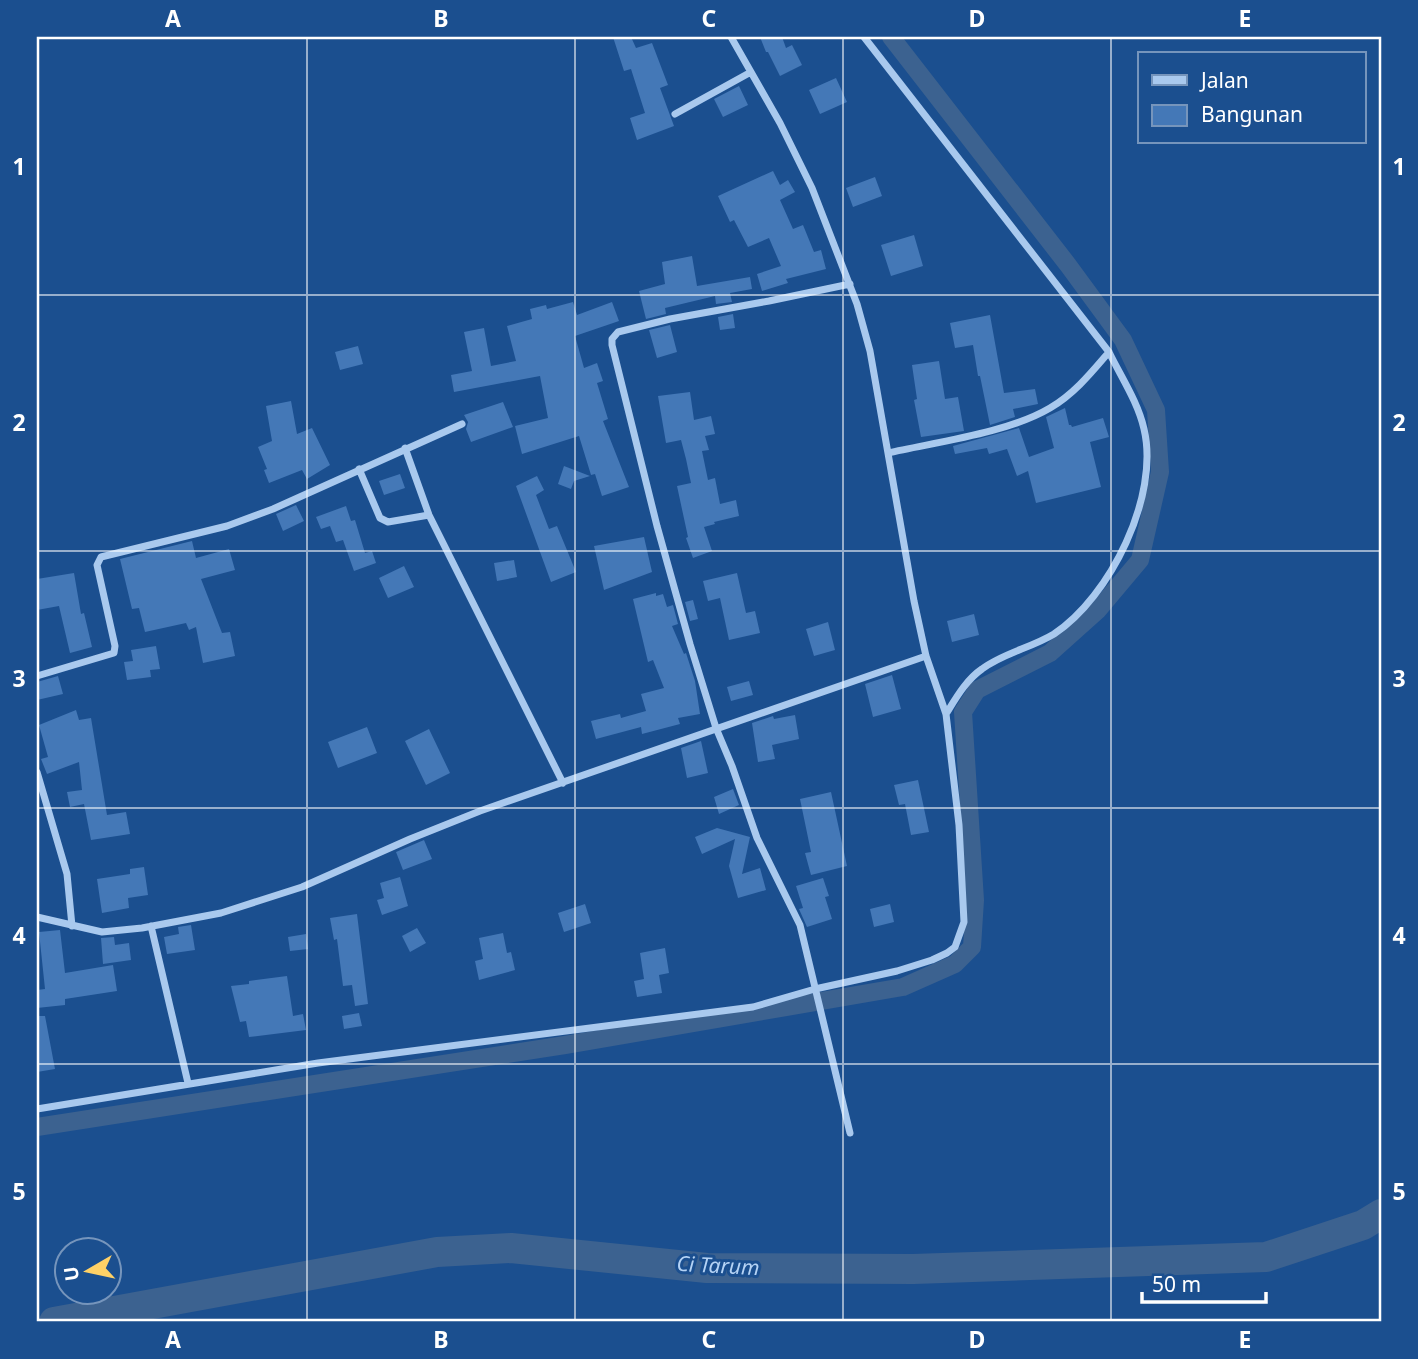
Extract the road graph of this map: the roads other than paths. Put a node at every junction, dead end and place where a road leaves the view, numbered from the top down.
1 (731, 37) edge
2 (863, 37) edge
3 (751, 72) junction
4 (675, 114) dead end
5 (850, 284) junction
6 (1108, 352) junction
7 (462, 424) dead end
8 (405, 448) junction
9 (888, 453) junction
10 (359, 470) junction
11 (429, 515) junction
12 (926, 656) junction
13 (37, 676) edge
14 (946, 714) junction
15 (716, 728) junction
16 (37, 772) edge
17 (563, 783) junction
18 (37, 917) edge
19 (72, 926) junction
20 (151, 926) junction
21 (815, 989) junction
22 (188, 1083) junction
23 (37, 1109) edge
24 (850, 1133) dead end

1 - 3 street
2 - 6 street
3 - 4 street
3 - 5 street
5 - 9 street
5 - 15 street
6 - 9 street
6 - 14 street
7 - 8 street
8 - 10 street
8 - 11 street
9 - 12 street
10 - 11 street
10 - 13 street
11 - 17 street
12 - 14 street
12 - 15 street
14 - 21 street
15 - 17 street
15 - 21 street
16 - 19 street
17 - 20 street
18 - 19 street
19 - 20 street
20 - 22 street
21 - 22 street
21 - 24 street
22 - 23 street

